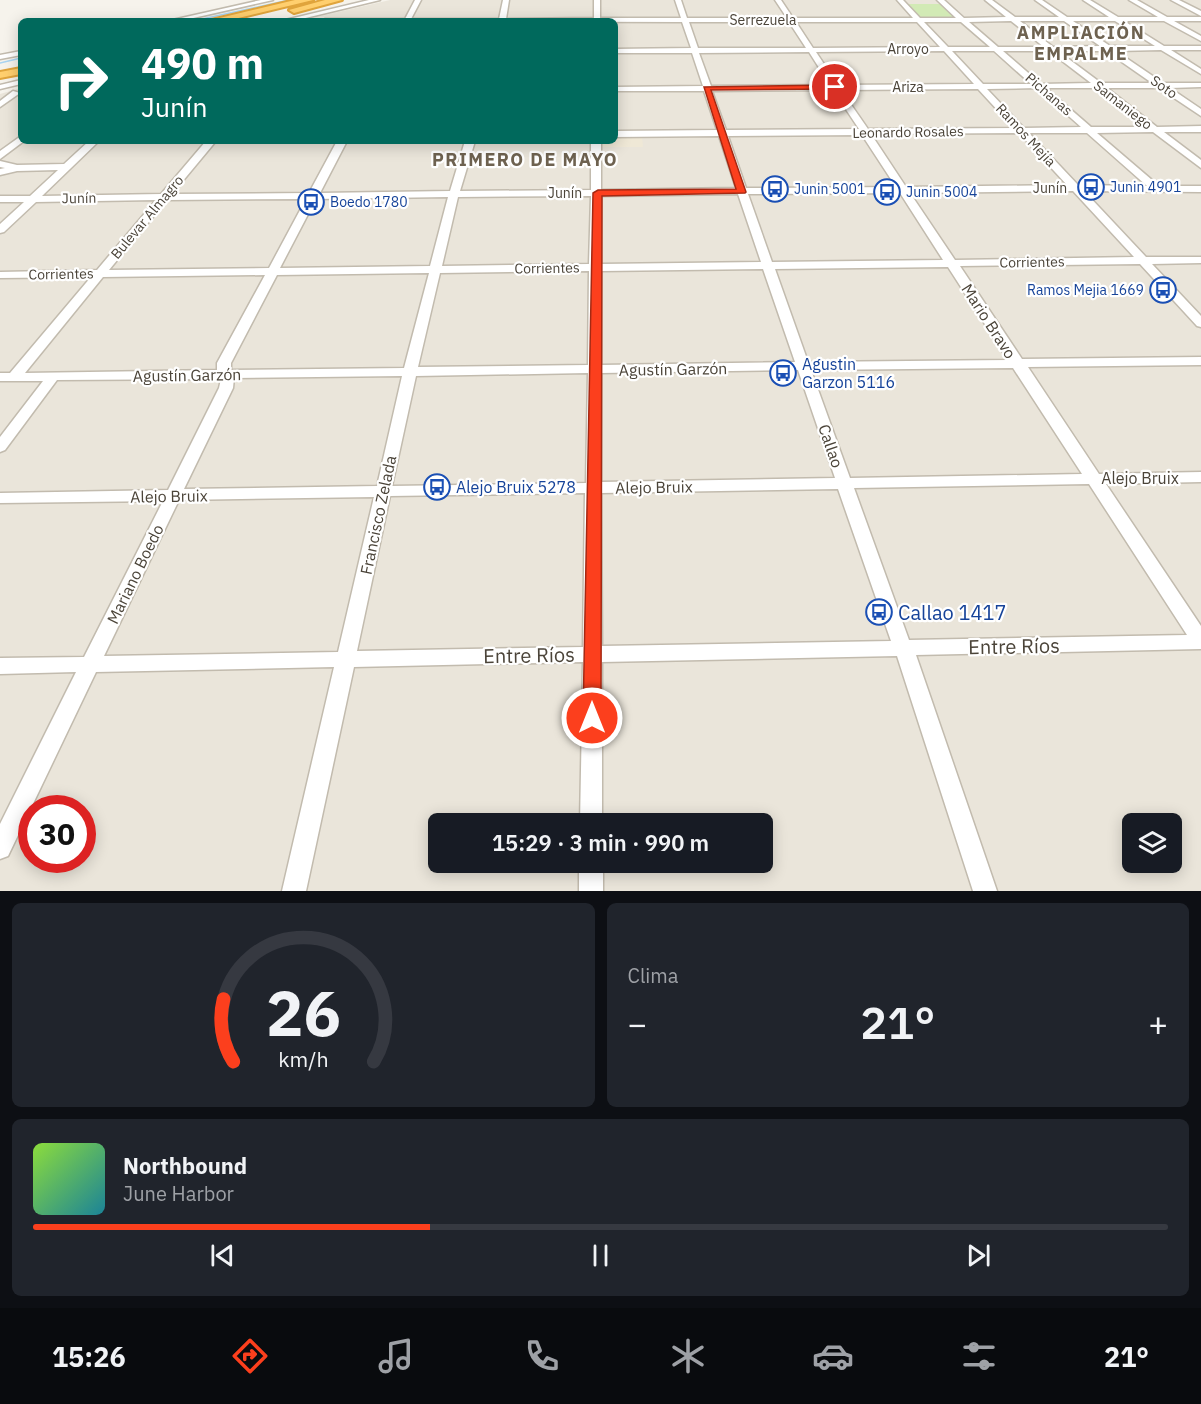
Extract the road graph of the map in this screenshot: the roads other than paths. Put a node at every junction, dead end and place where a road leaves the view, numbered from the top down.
1 (270, 0) edge
2 (308, 0) edge
3 (337, 0) edge
4 (377, 0) edge
5 (418, 0) edge
6 (506, 0) edge
7 (597, 0) edge
8 (678, 0) edge
9 (778, 0) edge
10 (900, 0) edge
11 (940, 0) edge
12 (988, 0) edge
13 (1038, 0) edge
14 (1086, 0) edge
15 (1132, 0) edge
16 (1174, 0) edge
17 (319, 13) junction
18 (1201, 17) edge
19 (185, 18) edge
20 (226, 18) edge
21 (256, 18) edge
22 (297, 18) edge
23 (315, 18) edge
24 (409, 18) edge
25 (502, 18) edge
26 (597, 18) edge
27 (685, 19) junction
28 (1117, 19) junction
29 (1166, 19) junction
30 (618, 20) edge
31 (790, 20) junction
32 (964, 20) junction
33 (1014, 20) junction
34 (1066, 20) junction
35 (919, 21) junction
36 (1201, 39) edge
37 (1108, 48) junction
38 (1163, 48) junction
39 (1201, 48) edge
40 (945, 49) junction
41 (996, 49) junction
42 (1051, 49) junction
43 (810, 50) junction
44 (618, 51) edge
45 (695, 51) junction
46 (18, 54) edge
47 (0, 57) edge
48 (18, 64) edge
49 (0, 68) edge
50 (18, 72) edge
51 (1201, 72) edge
52 (0, 75) edge
53 (18, 83) edge
54 (1201, 85) edge
55 (1039, 86) junction
56 (1098, 86) junction
57 (1161, 86) junction
58 (0, 87) edge
59 (835, 87) junction
60 (980, 87) junction
61 (706, 88) junction
62 (618, 89) edge
63 (18, 91) edge
64 (18, 92) edge
65 (0, 93) edge
66 (0, 105) edge
67 (1201, 113) edge
68 (1201, 129) edge
69 (1090, 130) junction
70 (1155, 130) junction
71 (1022, 131) junction
72 (865, 132) junction
73 (722, 133) junction
74 (618, 134) edge
75 (18, 139) edge
76 (0, 140) edge
77 (18, 141) edge
78 (91, 144) edge
79 (208, 144) edge
80 (340, 144) edge
81 (469, 144) edge
82 (596, 144) edge
83 (0, 156) edge
84 (0, 164) edge
85 (1201, 165) edge
86 (66, 167) junction
87 (17, 168) junction
88 (0, 172) edge
89 (903, 189) junction
90 (1075, 189) junction
91 (1157, 189) junction
92 (1201, 189) edge
93 (742, 192) junction
94 (598, 193) junction
95 (454, 194) junction
96 (313, 195) junction
97 (164, 197) junction
98 (33, 198) junction
99 (0, 199) edge
100 (0, 230) edge
101 (1143, 260) junction
102 (1201, 260) edge
103 (952, 263) junction
104 (768, 265) junction
105 (597, 267) junction
106 (435, 269) junction
107 (273, 271) junction
108 (100, 274) junction
109 (0, 275) edge
110 (1201, 323) edge
111 (1201, 361) edge
112 (1018, 364) junction
113 (804, 367) junction
114 (596, 370) junction
115 (410, 372) junction
116 (227, 374) junction
117 (53, 376) junction
118 (7, 377) edge
119 (0, 447) edge
120 (1201, 477) edge
121 (1092, 478) junction
122 (844, 482) junction
123 (594, 488) junction
124 (383, 492) junction
125 (173, 496) junction
126 (0, 498) edge
127 (1201, 642) edge
128 (903, 648) junction
129 (592, 654) junction
130 (347, 659) junction
131 (92, 665) junction
132 (0, 666) edge
133 (591, 813) edge
134 (0, 848) edge
135 (591, 873) edge
136 (294, 891) edge
137 (591, 891) edge
138 (985, 891) edge

1 - 19 street
2 - 20 highway
3 - 21 highway
4 - 17 street
5 - 24 street
6 - 25 street
7 - 26 street
8 - 27 street, Callao
9 - 31 street, Mario Bravo
10 - 35 street, Ramos Mejía
11 - 32 street, Pichanas
12 - 33 street, Samaniego
13 - 34 street, Soto
14 - 28 street
15 - 29 street
16 - 18 street
17 - 22 street
17 - 23 street
18 - 29 street, Serrezuela
27 - 30 street, Serrezuela
27 - 31 street, Serrezuela
27 - 45 street, Callao
28 - 29 street, Serrezuela
28 - 34 street, Serrezuela
28 - 38 street
29 - 36 street
31 - 35 street, Serrezuela
31 - 43 street, Mario Bravo
32 - 33 street, Serrezuela
32 - 35 street, Serrezuela
32 - 41 street, Pichanas
33 - 34 street, Serrezuela
33 - 42 street, Samaniego
34 - 37 street, Soto
35 - 40 street, Ramos Mejía
37 - 38 street, Arroyo
37 - 42 street, Arroyo
37 - 57 street, Soto
38 - 39 street, Arroyo
38 - 51 street
40 - 41 street, Arroyo
40 - 43 street, Arroyo
40 - 60 street, Ramos Mejía
41 - 42 street, Arroyo
41 - 55 street, Pichanas
42 - 56 street, Samaniego
43 - 45 street, Arroyo
43 - 59 street, Mario Bravo
44 - 45 street, Arroyo
45 - 61 street, Callao
46 - 47 street
48 - 49 highway
50 - 52 highway
53 - 58 street
54 - 57 street, Ariza
55 - 56 street, Ariza
55 - 60 street, Ariza
55 - 69 street, Pichanas
56 - 57 street, Ariza
56 - 70 street, Samaniego
57 - 67 street, Soto
59 - 60 street, Ariza
59 - 61 street, Ariza
59 - 72 street, Mario Bravo
60 - 71 street, Ramos Mejía
61 - 62 street, Ariza
61 - 73 street, Callao
63 - 65 street
64 - 66 street
68 - 70 street, Leonardo Rosales
69 - 70 street, Leonardo Rosales
69 - 71 street, Leonardo Rosales
69 - 91 street, Pichanas
70 - 85 street, Samaniego
71 - 72 street, Leonardo Rosales
71 - 90 street, Ramos Mejía
72 - 73 street, Leonardo Rosales
72 - 89 street, Mario Bravo
73 - 74 street, Leonardo Rosales
73 - 93 street, Callao
75 - 76 street
77 - 83 street
78 - 86 street
79 - 97 street, Bulevar Almagro
80 - 96 street, Mariano Boedo
81 - 95 street, Francisco Zelada
82 - 94 street
84 - 87 street
86 - 87 street
86 - 98 street
87 - 88 street
89 - 90 street, Junín
89 - 93 street, Junín
89 - 103 street, Mario Bravo
90 - 91 street, Junín
90 - 101 street, Ramos Mejía
91 - 92 street, Junín
93 - 94 street, Junín
93 - 104 street, Callao
94 - 95 street, Junín
94 - 105 street
95 - 96 street, Junín
95 - 106 street, Francisco Zelada
96 - 97 street, Junín
96 - 107 street, Mariano Boedo
97 - 98 street, Junín
97 - 108 street, Bulevar Almagro
98 - 99 street, Junín
98 - 100 street
101 - 102 street, Corrientes
101 - 103 street, Corrientes
101 - 110 street, Ramos Mejía
103 - 104 street, Corrientes
103 - 112 street, Mario Bravo
104 - 105 street, Corrientes
104 - 113 street, Callao
105 - 106 street, Corrientes
105 - 114 street
106 - 107 street, Corrientes
106 - 115 street, Francisco Zelada
107 - 108 street, Corrientes
107 - 116 street, Mariano Boedo
108 - 109 street, Corrientes
108 - 118 street, Bulevar Almagro
111 - 112 street, Agustín Garzón
112 - 113 street, Agustín Garzón
112 - 121 street, Mario Bravo
113 - 114 street, Agustín Garzón
113 - 122 street, Callao
114 - 115 street, Agustín Garzón
114 - 123 street
115 - 116 street, Agustín Garzón
115 - 124 street, Francisco Zelada
116 - 117 street, Agustín Garzón
116 - 125 street, Mariano Boedo
117 - 118 street, Agustín Garzón
117 - 119 street
120 - 121 street, Alejo Bruix
121 - 122 street, Alejo Bruix
121 - 127 street, Mario Bravo
122 - 123 street, Alejo Bruix
122 - 128 street, Callao
123 - 124 street, Alejo Bruix
123 - 129 street
124 - 125 street, Alejo Bruix
124 - 130 street, Francisco Zelada
125 - 126 street, Alejo Bruix
125 - 131 street, Mariano Boedo
127 - 128 street, Entre Ríos
128 - 129 street, Entre Ríos
128 - 138 street, Callao
129 - 130 street, Entre Ríos
129 - 133 street
130 - 131 street, Entre Ríos
130 - 136 street, Francisco Zelada
131 - 132 street, Entre Ríos
131 - 134 street, Mariano Boedo
135 - 137 street

